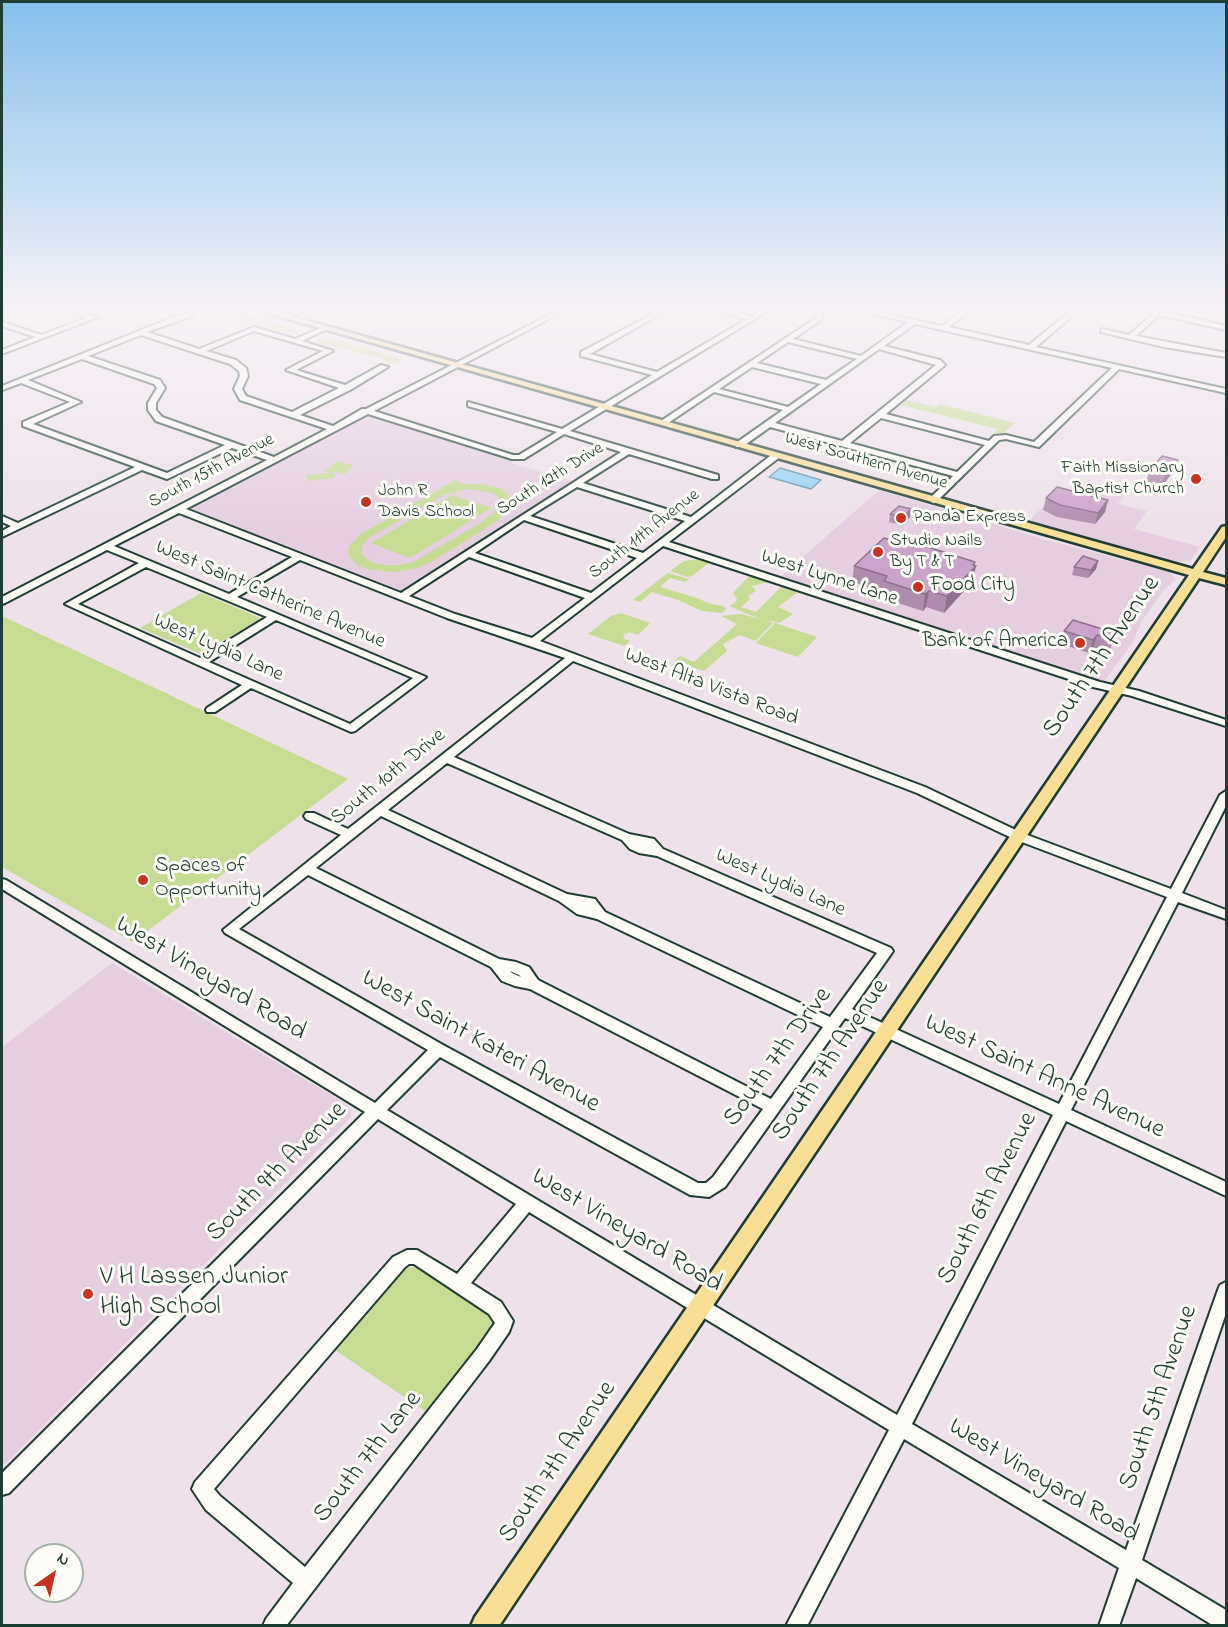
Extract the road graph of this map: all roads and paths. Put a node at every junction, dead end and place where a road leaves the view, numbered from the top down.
1 (30, 384) edge
2 (158, 384) edge
3 (240, 384) edge
4 (334, 384) edge
5 (354, 384) edge
6 (417, 384) edge
7 (525, 384) edge
8 (644, 384) edge
9 (720, 384) edge
10 (827, 384) edge
11 (919, 384) edge
12 (1099, 384) edge
13 (1196, 384) edge
14 (347, 388) junction
15 (712, 389) junction
16 (1227, 391) edge
17 (471, 404) dead end
18 (607, 407) junction
19 (790, 410) junction
20 (365, 411) junction
21 (293, 415) junction
22 (880, 416) junction
23 (662, 423) junction
24 (770, 424) junction
25 (331, 428) junction
26 (565, 431) junction
27 (844, 444) junction
28 (991, 444) junction
29 (231, 445) junction
30 (740, 445) junction
31 (628, 451) junction
32 (777, 455) junction
33 (272, 459) junction
34 (141, 467) junction
35 (958, 475) junction
36 (715, 477) dead end
37 (577, 484) junction
38 (933, 500) junction
39 (177, 509) junction
40 (523, 517) junction
41 (2, 519) edge
42 (692, 520) junction
43 (17, 526) junction
44 (1227, 529) edge
45 (2, 534) edge
46 (662, 543) junction
47 (105, 546) junction
48 (467, 553) junction
49 (299, 557) junction
50 (644, 557) junction
51 (146, 563) junction
52 (1195, 573) junction
53 (1227, 582) edge
54 (401, 597) junction
55 (592, 597) junction
56 (230, 598) junction
57 (2, 601) edge
58 (274, 617) junction
59 (533, 642) junction
60 (572, 657) junction
61 (200, 663) junction
62 (249, 685) junction
63 (1116, 690) junction
64 (211, 710) dead end
65 (1227, 723) edge
66 (351, 729) joint
67 (446, 758) junction
68 (1227, 795) edge
69 (380, 811) junction
70 (310, 816) dead end
71 (350, 835) junction
72 (1018, 836) junction
73 (307, 869) junction
74 (2, 883) edge
75 (1176, 895) junction
76 (1227, 915) edge
77 (230, 930) joint
78 (886, 951) joint
79 (843, 1011) junction
80 (833, 1025) junction
81 (887, 1032) junction
82 (438, 1049) junction
83 (773, 1107) junction
84 (376, 1111) junction
85 (1062, 1113) junction
86 (1227, 1189) edge
87 (709, 1190) joint
88 (528, 1202) junction
89 (459, 1284) junction
90 (1227, 1290) edge
91 (699, 1307) junction
92 (901, 1426) junction
93 (2, 1486) edge
94 (1131, 1565) junction
95 (307, 1581) junction
96 (1227, 1621) edge
97 (273, 1626) edge
98 (484, 1626) edge
99 (796, 1626) edge
100 (1109, 1626) edge

1 - 34 street
2 - 29 street
3 - 21 street
4 - 14 street
5 - 14 street
6 - 20 street, South 15th Avenue
7 - 18 main road, West Southern Avenue
8 - 18 street
9 - 15 street
10 - 19 street
11 - 22 street
12 - 28 street
13 - 16 street
14 - 21 street
15 - 19 street
15 - 23 street
17 - 26 street
18 - 23 main road, West Southern Avenue
18 - 26 street
19 - 24 street
20 - 25 street, South 15th Avenue
20 - 26 street
21 - 25 street
22 - 27 street
22 - 28 street
23 - 30 main road, West Southern Avenue
24 - 27 street
24 - 30 street
25 - 33 street, South 15th Avenue
26 - 31 street
27 - 35 street
28 - 35 street
29 - 33 street
29 - 34 street
30 - 32 main road, West Southern Avenue
31 - 36 street
31 - 37 street, South 12th Drive
32 - 38 main road, West Southern Avenue
32 - 42 street, South 11th Avenue
33 - 39 street, South 15th Avenue
34 - 43 street
35 - 38 street
37 - 40 street, South 12th Drive
37 - 42 street
38 - 52 main road, West Southern Avenue
39 - 47 street, South 15th Avenue
39 - 49 street, West Alta Vista Road
40 - 48 street, South 12th Drive
40 - 50 street
41 - 43 street
42 - 46 street, South 11th Avenue
43 - 45 street
44 - 52 main road, South 7th Avenue
46 - 50 street, South 11th Avenue
46 - 63 street, West Lynne Lane
47 - 51 street, West Saint Catherine Avenue
47 - 57 street, South 15th Avenue
48 - 54 street, South 12th Drive
48 - 55 street
49 - 54 street, West Alta Vista Road
49 - 56 street
50 - 55 street, South 11th Avenue
51 - 56 street, West Saint Catherine Avenue
51 - 61 street, West Lydia Lane
52 - 53 main road, West Southern Avenue
52 - 63 main road, South 7th Avenue
54 - 59 street, West Alta Vista Road
55 - 59 street, South 11th Avenue
56 - 58 street, West Saint Catherine Avenue
58 - 61 street
58 - 66 street, West Saint Catherine Avenue
59 - 60 street, West Alta Vista Road
60 - 67 street, South 10th Drive
60 - 72 street, West Alta Vista Road
61 - 62 street, West Lydia Lane
62 - 64 street
62 - 66 street, West Lydia Lane
63 - 65 street, West Lynne Lane
63 - 72 main road, South 7th Avenue
67 - 69 street, South 10th Drive
67 - 78 street, West Lydia Lane
68 - 75 street, South 6th Avenue
69 - 71 street, South 10th Drive
69 - 80 street
70 - 71 street
71 - 73 street, South 10th Drive
72 - 75 street, West Alta Vista Road
72 - 81 main road, South 7th Avenue
73 - 77 street, South 10th Drive
73 - 83 street
74 - 84 street, West Vineyard Road
75 - 76 street, West Alta Vista Road
75 - 85 street, South 6th Avenue
77 - 82 street, West Saint Kateri Avenue
78 - 79 street, South 7th Drive
79 - 80 street, South 7th Drive
79 - 81 street, West Saint Anne Avenue
80 - 83 street, South 7th Drive
81 - 85 street, West Saint Anne Avenue
81 - 91 main road, South 7th Avenue
82 - 84 street, South 9th Avenue
82 - 87 street, West Saint Kateri Avenue
83 - 87 street, South 7th Drive
84 - 88 street, West Vineyard Road
84 - 93 street, South 9th Avenue
85 - 86 street, West Saint Anne Avenue
85 - 92 street, South 6th Avenue
88 - 89 street
88 - 91 street, West Vineyard Road
89 - 95 street, South 7th Lane
89 - 95 street
90 - 94 street, South 5th Avenue
91 - 92 street, West Vineyard Road
91 - 98 main road, South 7th Avenue
92 - 94 street, West Vineyard Road
92 - 99 street, South 6th Avenue
94 - 96 street, West Vineyard Road
94 - 100 street, South 5th Avenue
95 - 97 street, South 7th Lane

